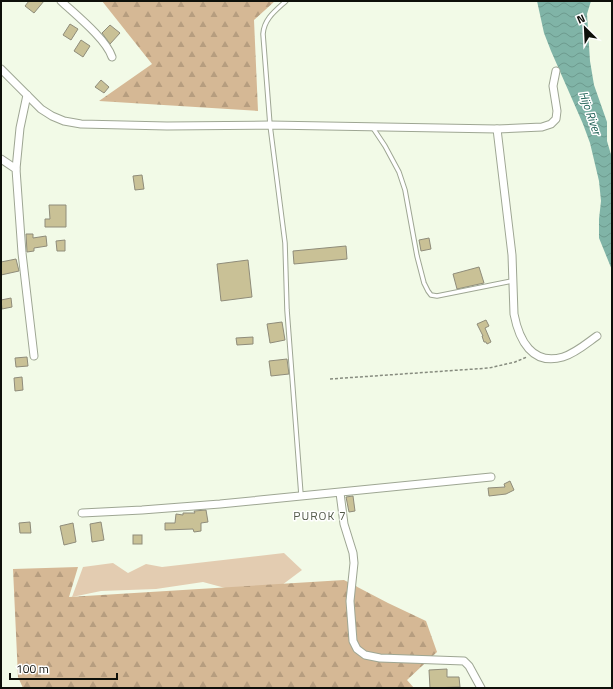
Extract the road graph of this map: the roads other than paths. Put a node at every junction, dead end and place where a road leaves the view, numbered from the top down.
1 (61, 1) edge
2 (286, 1) edge
3 (112, 57) dead end
4 (1, 69) edge
5 (556, 71) dead end
6 (27, 95) junction
7 (270, 125) junction
8 (373, 128) junction
9 (497, 129) junction
10 (1, 159) edge
11 (16, 169) junction
12 (512, 281) junction
13 (597, 336) dead end
14 (34, 356) dead end
15 (492, 477) dead end
16 (340, 493) junction
17 (301, 495) junction
18 (82, 513) dead end
19 (481, 688) edge

1 - 3 street
2 - 7 lane
4 - 6 street
5 - 9 street
6 - 7 street
6 - 11 street
7 - 8 street
7 - 17 lane
8 - 9 street
8 - 12 lane
9 - 12 street
10 - 11 street
11 - 14 street
12 - 13 street
15 - 16 street
16 - 17 street
16 - 19 street
17 - 18 street

